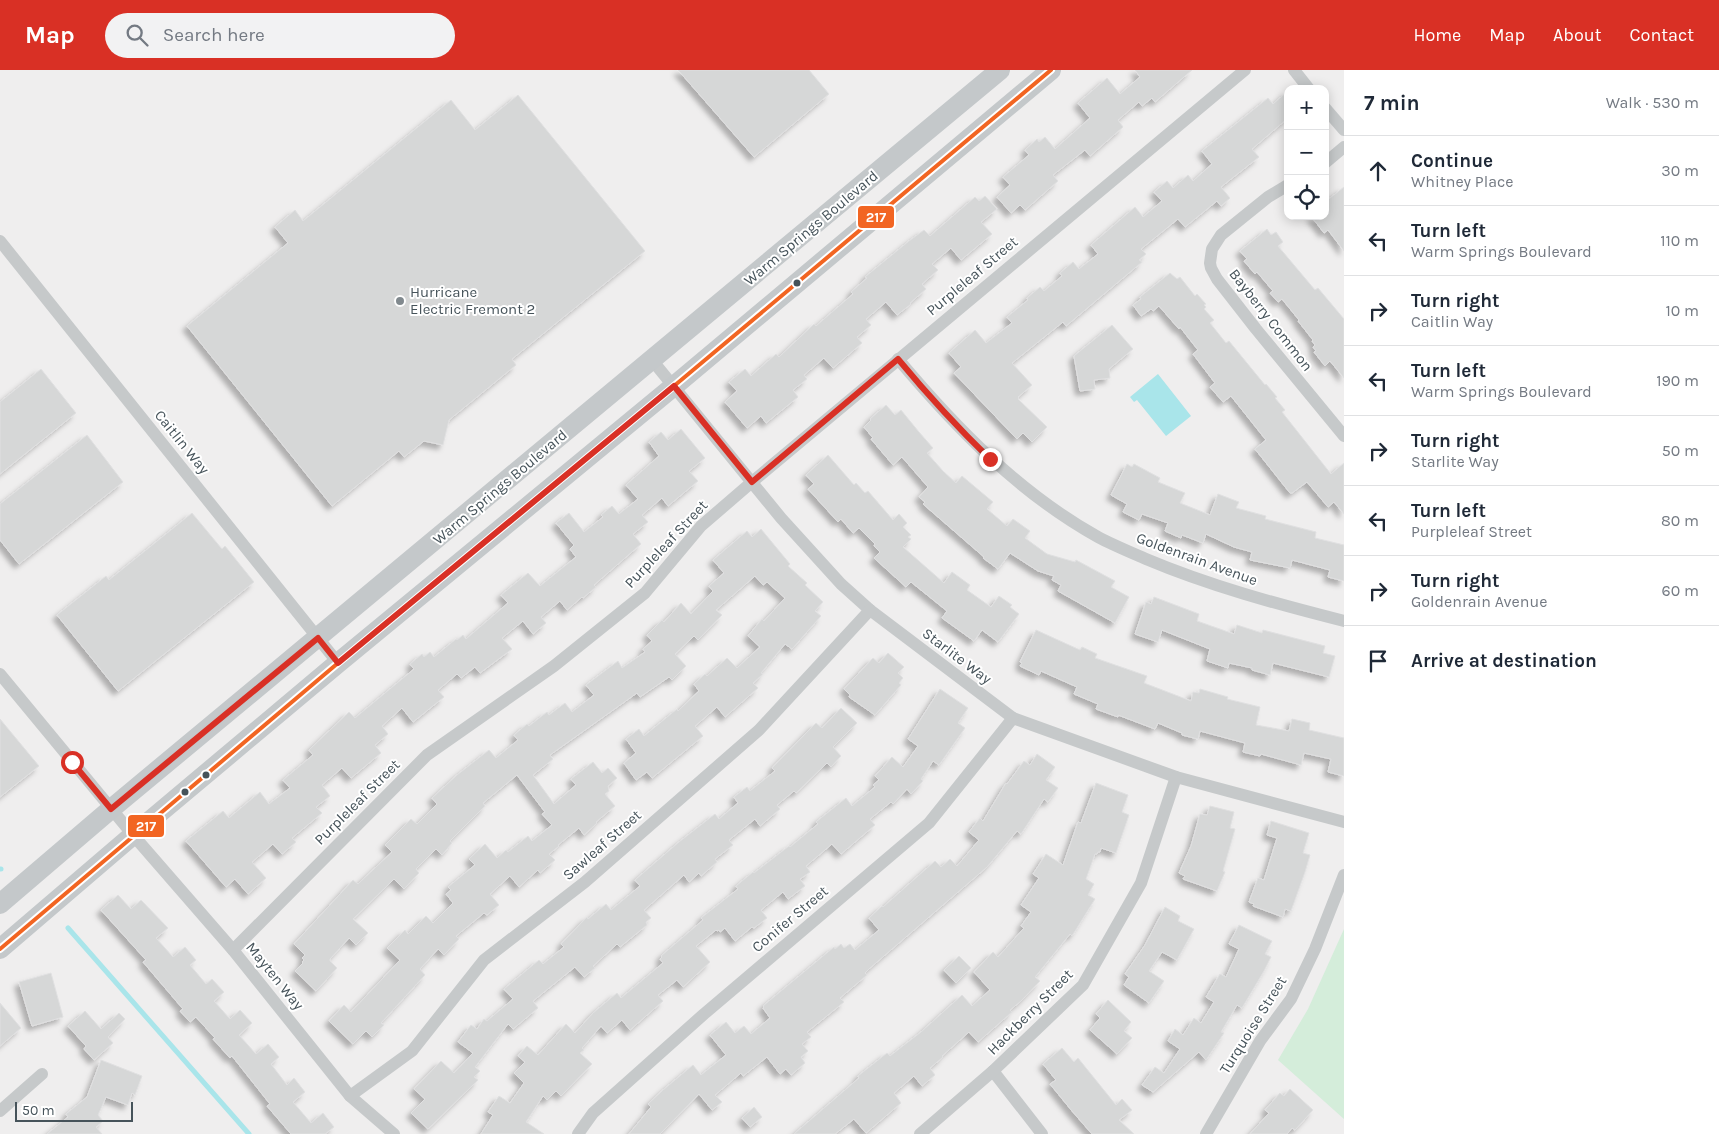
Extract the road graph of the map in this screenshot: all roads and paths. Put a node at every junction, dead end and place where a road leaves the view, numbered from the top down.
1 (1000, 70) edge
2 (1052, 70) edge
3 (1245, 70) edge
4 (1294, 70) edge
5 (1306, 85) edge
6 (1329, 113) edge
7 (1344, 130) edge
8 (1344, 147) edge
9 (1329, 160) edge
10 (1284, 187) edge
11 (0, 241) edge
12 (898, 359) junction
13 (652, 360) junction
14 (674, 386) junction
15 (1344, 436) edge
16 (752, 482) junction
17 (870, 610) junction
18 (1344, 621) edge
19 (318, 638) junction
20 (338, 663) junction
21 (0, 674) edge
22 (1013, 718) junction
23 (1176, 777) junction
24 (111, 809) junction
25 (1344, 822) edge
26 (133, 835) junction
27 (1344, 875) edge
28 (0, 904) edge
29 (0, 949) edge
30 (233, 950) junction
31 (994, 1071) junction
32 (42, 1074) dead end
33 (350, 1096) junction
34 (0, 1111) edge
35 (394, 1134) edge
36 (578, 1134) edge
37 (920, 1134) edge
38 (1042, 1134) edge
39 (1206, 1134) edge

1 - 13 main road, Warm Springs Boulevard
2 - 14 main road
3 - 12 street, Purpleleaf Street
4 - 5 street
6 - 7 street
8 - 9 street
10 - 15 street, Bayberry Common
11 - 19 street, Caitlin Way
12 - 16 street, Purpleleaf Street
12 - 18 street, Goldenrain Avenue
13 - 14 street, Starlite Way
13 - 19 main road, Warm Springs Boulevard
14 - 16 street, Starlite Way
14 - 20 main road
16 - 17 street, Starlite Way
16 - 30 street, Purpleleaf Street
17 - 22 street, Starlite Way
17 - 33 street, Sawleaf Street
19 - 20 street, Caitlin Way
19 - 24 main road, Warm Springs Boulevard
20 - 26 main road
21 - 24 street, Mayten Way
22 - 23 street, Starlite Way
22 - 36 street, Conifer Street
23 - 25 street, Starlite Way
23 - 31 street, Hackberry Street
24 - 26 street, Mayten Way
24 - 28 main road, Warm Springs Boulevard
26 - 29 main road
26 - 30 street, Mayten Way
27 - 39 street, Turquoise Street
30 - 33 street, Mayten Way
31 - 37 street, Hackberry Street
31 - 38 street
32 - 34 street
33 - 35 street, Mayten Way

